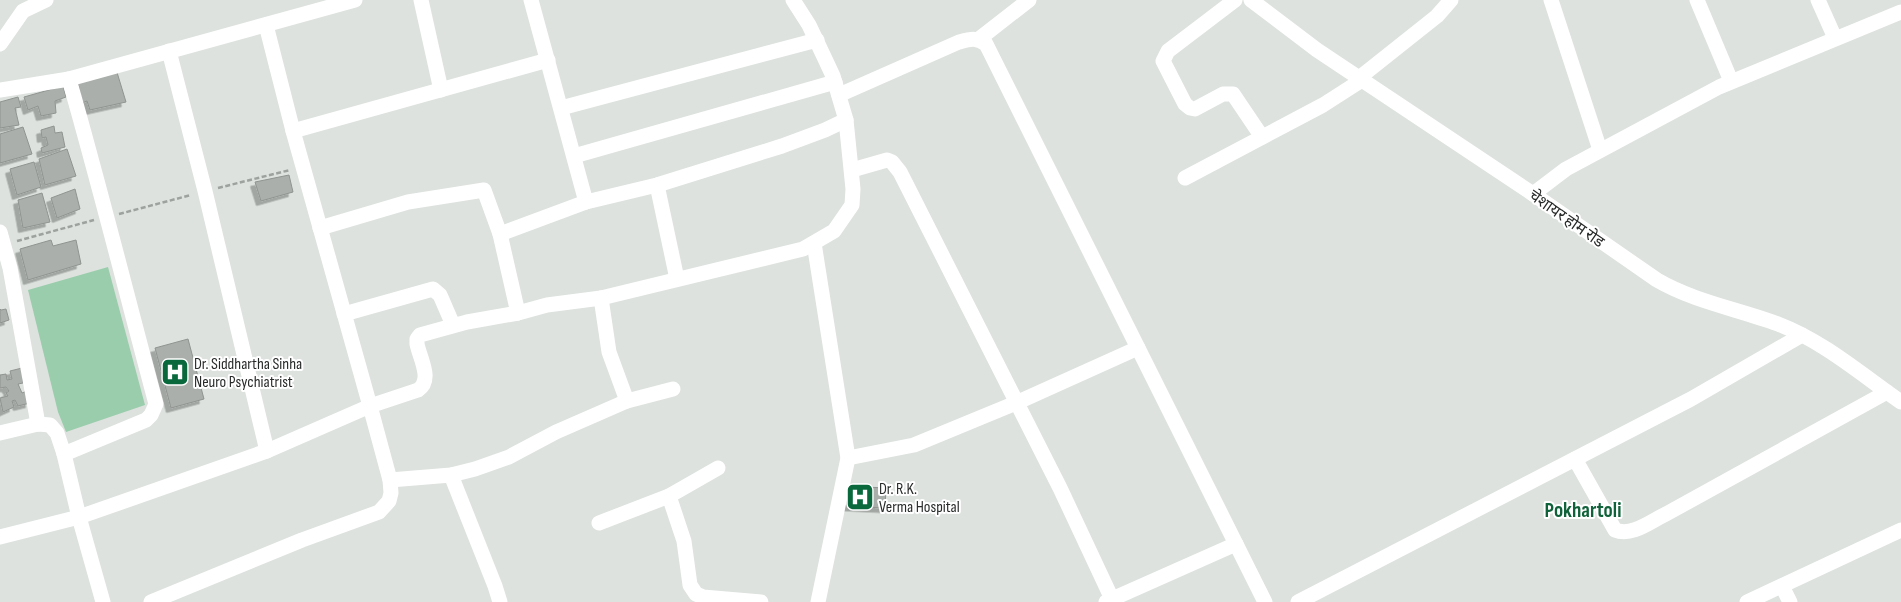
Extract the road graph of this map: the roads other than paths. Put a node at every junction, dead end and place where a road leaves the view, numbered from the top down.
1 (46, 0) edge
2 (355, 0) edge
3 (421, 0) edge
4 (531, 0) edge
5 (793, 0) edge
6 (1028, 0) edge
7 (1235, 0) edge
8 (1451, 0) edge
9 (1551, 0) edge
10 (1697, 0) edge
11 (1818, 0) edge
12 (1259, 2) edge
13 (311, 6) edge
14 (1901, 12) edge
15 (266, 24) junction
16 (1835, 38) junction
17 (979, 39) junction
18 (817, 40) junction
19 (0, 44) edge
20 (169, 51) junction
21 (548, 60) junction
22 (69, 79) junction
23 (1360, 79) junction
24 (1731, 81) junction
25 (837, 88) junction
26 (0, 90) edge
27 (441, 90) junction
28 (561, 108) junction
29 (846, 120) junction
30 (293, 131) junction
31 (1262, 137) junction
32 (1600, 150) junction
33 (574, 156) junction
34 (852, 170) junction
35 (1185, 178) dead end
36 (657, 185) junction
37 (1533, 194) junction
38 (586, 202) junction
39 (320, 228) junction
40 (500, 234) junction
41 (2, 238) edge
42 (814, 243) junction
43 (677, 279) junction
44 (600, 298) junction
45 (518, 313) junction
46 (344, 314) junction
47 (453, 325) junction
48 (1802, 335) junction
49 (1138, 348) junction
50 (673, 389) dead end
51 (1887, 392) junction
52 (627, 400) junction
53 (1901, 402) edge
54 (1016, 403) junction
55 (370, 406) junction
56 (38, 424) junction
57 (0, 433) edge
58 (267, 452) junction
59 (64, 454) junction
60 (848, 458) junction
61 (1575, 459) junction
62 (718, 468) dead end
63 (451, 475) junction
64 (390, 480) junction
65 (669, 496) junction
66 (79, 517) junction
67 (599, 523) dead end
68 (1901, 530) edge
69 (0, 537) edge
70 (1236, 544) junction
71 (690, 585) junction
72 (1782, 586) junction
73 (1109, 601) edge
74 (103, 602) edge
75 (151, 602) edge
76 (500, 602) edge
77 (684, 602) edge
78 (761, 602) edge
79 (818, 602) edge
80 (1265, 602) edge
81 (1298, 602) edge
82 (1747, 602) edge
83 (1790, 602) edge

1 - 19 street
2 - 13 street
3 - 27 street
4 - 21 street
5 - 18 street
6 - 17 street
7 - 31 street
8 - 23 street
9 - 32 street
10 - 24 street
11 - 16 street
12 - 23 street, चेशायर होम रोड
13 - 15 street
14 - 16 street
15 - 20 street
15 - 30 street
16 - 24 street
17 - 25 street
17 - 49 street
18 - 25 street
18 - 28 street
20 - 22 street
20 - 58 street
21 - 27 street
21 - 28 street
22 - 26 street
22 - 59 street
23 - 31 street
23 - 37 street, चेशायर होम रोड
24 - 32 street
25 - 29 street
25 - 33 street
27 - 30 street
28 - 33 street
29 - 34 street
29 - 36 street
30 - 39 street
31 - 35 street
32 - 37 street
33 - 38 street
34 - 42 street
34 - 54 street
36 - 38 street
36 - 43 street
37 - 48 street, चेशायर होम रोड
38 - 40 street
39 - 40 street
39 - 46 street
40 - 45 street
41 - 56 street
42 - 43 street
42 - 60 street
43 - 44 street
44 - 45 street
44 - 52 street
45 - 47 street
46 - 47 street
46 - 55 street
47 - 55 street
48 - 51 street, चेशायर होम रोड
48 - 61 street
49 - 54 street
49 - 70 street
50 - 52 street
51 - 53 street, चेशायर होम रोड
51 - 61 street
52 - 63 street
54 - 60 street
54 - 73 street
55 - 58 street
55 - 64 street
56 - 57 street
56 - 59 street
58 - 66 street
59 - 66 street
60 - 79 street
61 - 81 street
62 - 65 street
63 - 64 street
63 - 76 street
64 - 75 street
65 - 67 street
65 - 71 street
66 - 69 street
66 - 74 street
68 - 72 street
70 - 73 street
70 - 80 street
71 - 77 street
71 - 78 street
72 - 82 street
72 - 83 street

